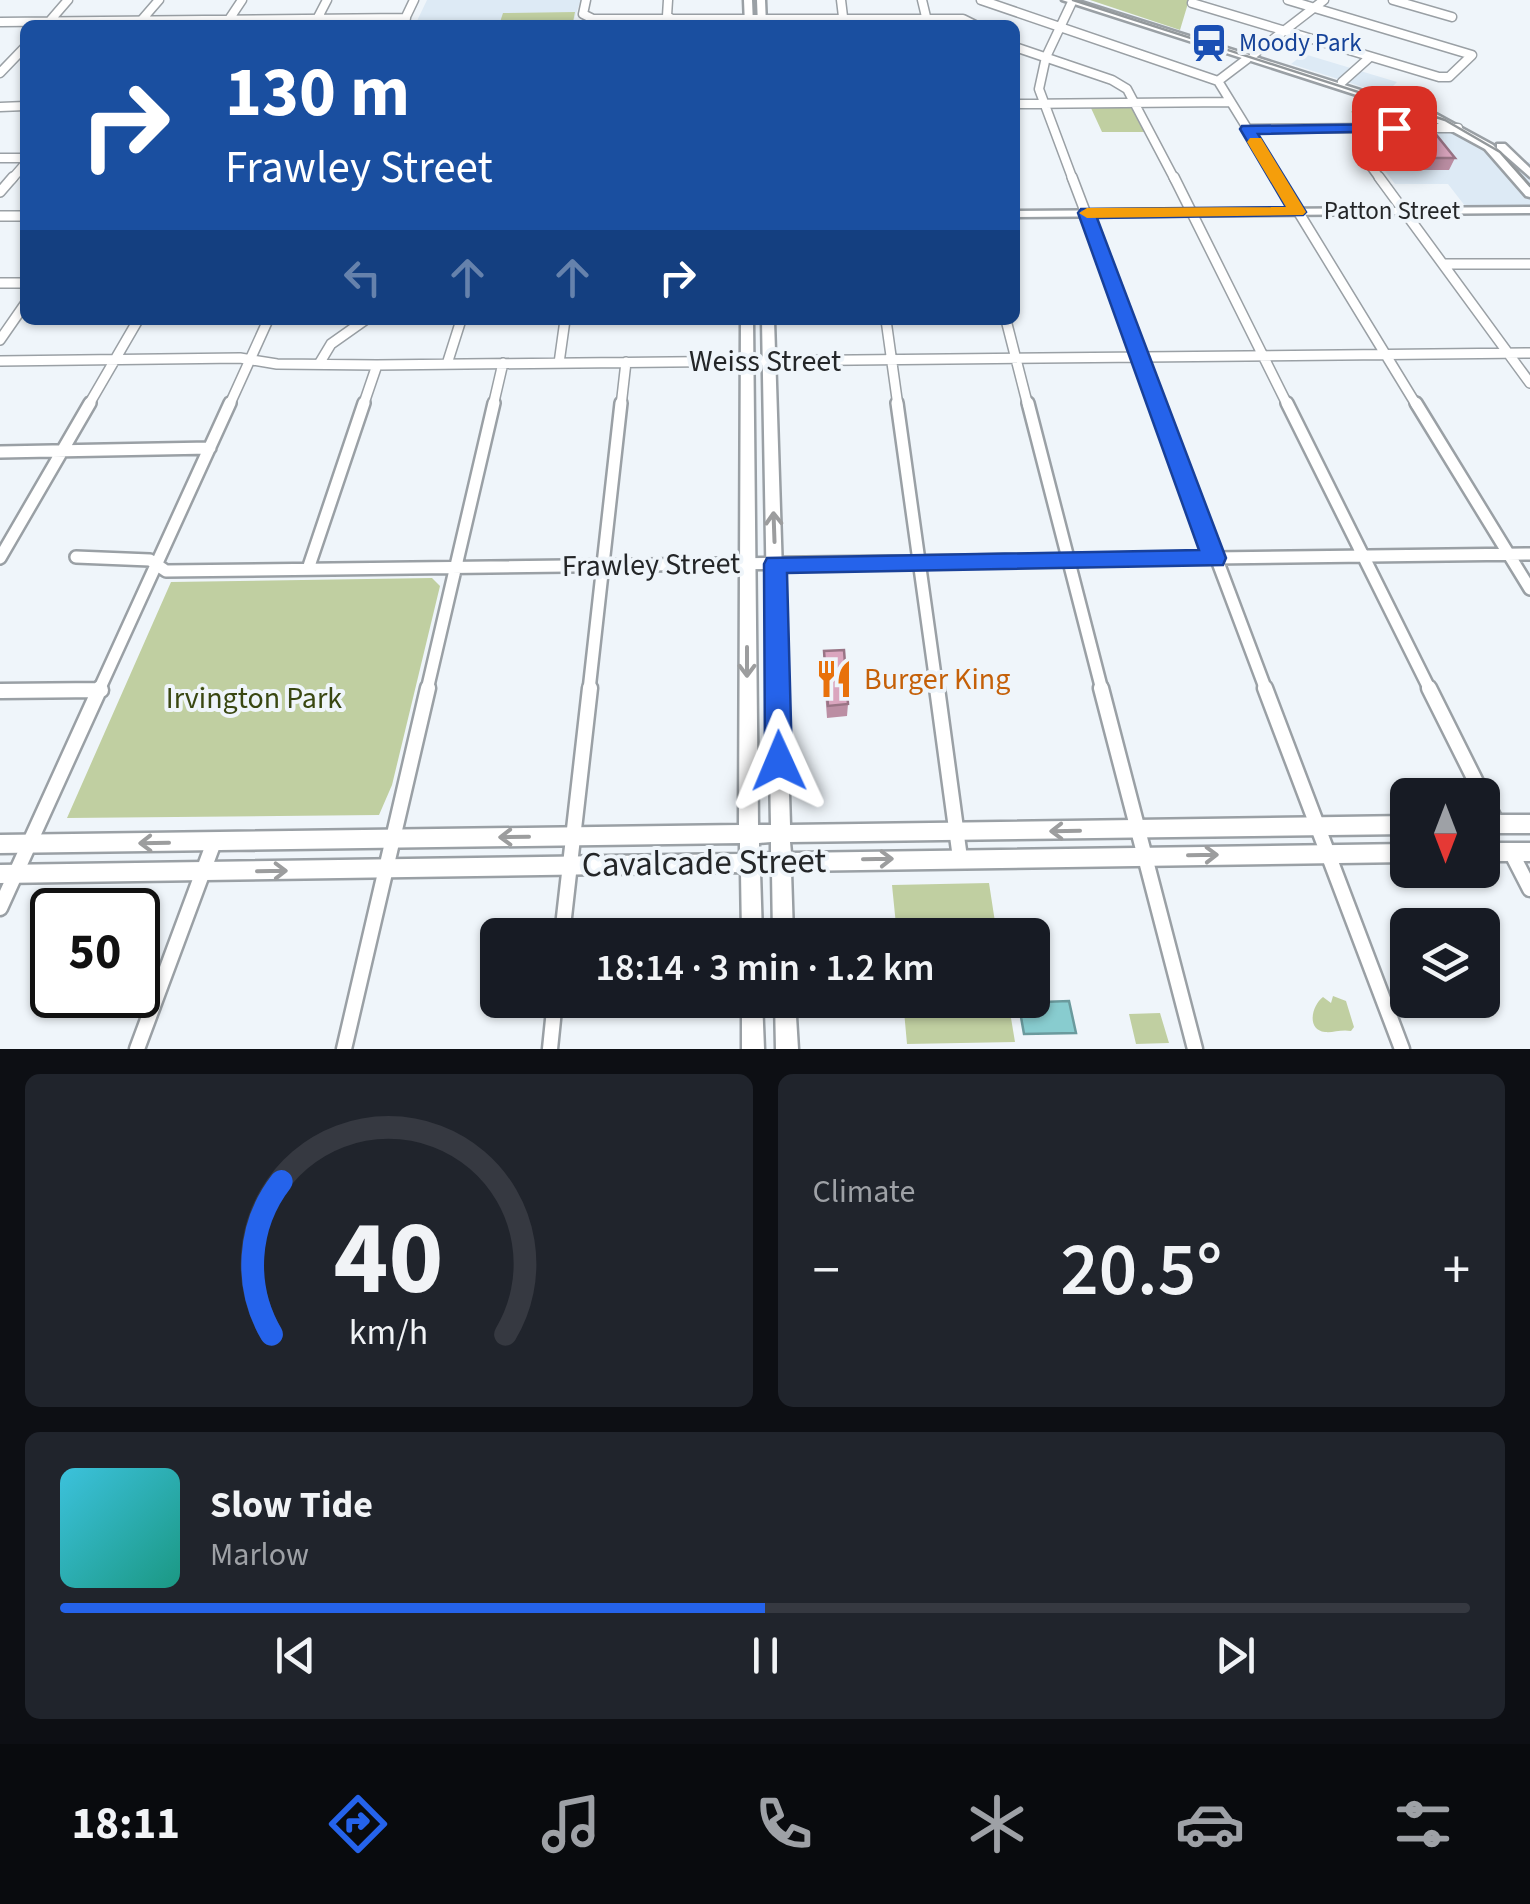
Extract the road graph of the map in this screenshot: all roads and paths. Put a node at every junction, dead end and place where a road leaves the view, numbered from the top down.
1 (68, 0) edge
2 (160, 0) edge
3 (586, 0) edge
4 (980, 0) edge
5 (1288, 0) edge
6 (1324, 0) edge
7 (1393, 0) edge
8 (1074, 1) edge
9 (1406, 2) edge
10 (1192, 3) dead end
11 (1314, 8) junction
12 (1452, 16) dead end
13 (51, 20) edge
14 (143, 20) edge
15 (620, 20) edge
16 (5, 22) edge
17 (1059, 26) junction
18 (1284, 30) junction
19 (0, 32) edge
20 (1020, 48) edge
21 (20, 52) edge
22 (1250, 57) junction
23 (1370, 57) junction
24 (1046, 58) junction
25 (0, 62) edge
26 (10, 62) junction
27 (20, 62) edge
28 (0, 73) edge
29 (1218, 81) junction
30 (1342, 82) junction
31 (1230, 102) junction
32 (1138, 103) junction
33 (1020, 104) edge
34 (1044, 104) junction
35 (1394, 128) edge
36 (1412, 128) edge
37 (1458, 128) junction
38 (1248, 129) junction
39 (1360, 152) dead end
40 (20, 167) edge
41 (1530, 174) edge
42 (0, 192) edge
43 (1530, 194) edge
44 (1404, 210) junction
45 (1530, 210) edge
46 (1192, 212) junction
47 (1297, 212) junction
48 (1086, 213) junction
49 (1020, 214) edge
50 (1444, 264) junction
51 (1530, 264) edge
52 (20, 311) edge
53 (135, 325) edge
54 (266, 325) edge
55 (358, 325) edge
56 (459, 325) edge
57 (564, 325) edge
58 (746, 325) edge
59 (768, 325) edge
60 (887, 325) edge
61 (1007, 325) edge
62 (0, 340) edge
63 (1508, 353) junction
64 (1530, 353) edge
65 (1384, 354) junction
66 (1263, 356) junction
67 (1140, 357) junction
68 (116, 359) junction
69 (1016, 359) junction
70 (251, 360) junction
71 (769, 360) junction
72 (892, 360) junction
73 (747, 361) junction
74 (0, 362) edge
75 (626, 362) junction
76 (503, 363) junction
77 (559, 363) junction
78 (319, 364) junction
79 (447, 364) junction
80 (377, 365) junction
81 (1530, 383) edge
82 (210, 448) junction
83 (65, 451) junction
84 (0, 452) edge
85 (747, 452) junction
86 (772, 452) junction
87 (1508, 554) junction
88 (1530, 554) edge
89 (1364, 556) junction
90 (76, 557) dead end
91 (0, 558) edge
92 (1214, 558) junction
93 (1066, 560) junction
94 (919, 562) junction
95 (747, 564) junction
96 (775, 564) junction
97 (158, 566) junction
98 (605, 566) junction
99 (458, 568) junction
100 (308, 570) junction
101 (1530, 589) edge
102 (100, 690) junction
103 (0, 691) edge
104 (747, 701) junction
105 (778, 701) junction
106 (1468, 778) edge
107 (1500, 824) edge
108 (1530, 824) edge
109 (1390, 826) edge
110 (1316, 827) junction
111 (1138, 830) junction
112 (957, 833) junction
113 (752, 834) junction
114 (780, 834) junction
115 (574, 836) junction
116 (395, 839) junction
117 (214, 842) junction
118 (0, 844) edge
119 (30, 844) junction
120 (1521, 852) edge
121 (1326, 853) junction
122 (1390, 853) edge
123 (1145, 856) junction
124 (960, 858) junction
125 (781, 860) junction
126 (752, 862) junction
127 (570, 866) junction
128 (388, 870) junction
129 (203, 872) junction
130 (8, 874) edge
131 (1530, 889) edge
132 (0, 908) edge
133 (564, 918) edge
134 (752, 918) edge
135 (783, 918) edge
136 (553, 1018) edge
137 (752, 1018) edge
138 (786, 1018) edge
139 (137, 1049) edge
140 (344, 1049) edge
141 (550, 1049) edge
142 (752, 1049) edge
143 (787, 1049) edge
144 (1195, 1049) edge
145 (1402, 1049) edge

1 - 13 street
2 - 14 street
3 - 15 street
4 - 17 street
5 - 11 street
6 - 11 street
7 - 9 street
8 - 17 street
8 - 22 main road
9 - 12 street
10 - 18 street
11 - 18 street
11 - 23 street
16 - 19 street
17 - 24 street
17 - 29 street
18 - 22 street
18 - 23 street
20 - 24 street
21 - 26 street
22 - 29 street
22 - 30 main road
22 - 37 main road
23 - 30 street
24 - 32 street
24 - 34 street
25 - 26 street
26 - 27 street
26 - 28 street
29 - 31 street
30 - 41 main road
31 - 32 street
31 - 38 street
32 - 34 street
32 - 46 street
33 - 34 street
34 - 48 street
35 - 38 street
36 - 37 street
37 - 43 main road
38 - 47 street
39 - 44 street
40 - 42 street
44 - 45 main road, Patton Street
44 - 47 main road, Patton Street
44 - 50 street
46 - 47 main road, Patton Street
46 - 48 main road, Patton Street
46 - 66 street
47 - 65 street
48 - 49 main road, Patton Street
48 - 67 street
50 - 51 street
50 - 63 street
52 - 62 street
53 - 68 street
54 - 70 street
55 - 78 street
56 - 79 street
57 - 77 street
58 - 73 main road
59 - 71 main road
60 - 72 street
61 - 69 street
63 - 64 street, Weiss Street
63 - 65 street, Weiss Street
63 - 81 street
65 - 66 street, Weiss Street
65 - 87 street
66 - 67 street, Weiss Street
66 - 89 street
67 - 69 street, Weiss Street
67 - 92 street
68 - 70 street, Weiss Street
68 - 74 street, Weiss Street
68 - 83 street
69 - 72 street, Weiss Street
69 - 93 street
70 - 78 street, Weiss Street
70 - 82 street
71 - 72 street, Weiss Street
71 - 73 street, Weiss Street
71 - 86 main road
72 - 94 street
73 - 75 street, Weiss Street
73 - 85 main road
75 - 77 street, Weiss Street
75 - 98 street
76 - 77 street, Weiss Street
76 - 79 street, Weiss Street
76 - 99 street
78 - 80 street, Weiss Street
79 - 80 street, Weiss Street
80 - 100 street
82 - 83 street
82 - 97 street
83 - 84 street
83 - 91 street
85 - 86 main road
85 - 95 main road
96 -> 86 main road
87 - 88 street, Frawley Street
87 - 89 street, Frawley Street
87 - 101 street
89 - 92 street, Frawley Street
89 - 106 street
90 - 97 street, Frawley Street
92 - 93 street, Frawley Street
92 - 110 street
93 - 94 street, Frawley Street
93 - 111 street
94 - 96 street, Frawley Street
94 - 112 street
95 - 96 street, Frawley Street
95 - 98 street, Frawley Street
95 -> 104 main road
96 - 105 main road
97 - 100 street, Frawley Street
97 - 102 street
98 - 99 street, Frawley Street
98 - 115 street
99 - 100 street, Frawley Street
99 - 116 street
102 - 103 street
102 - 119 street
104 - 105 main road
104 - 113 main road
105 - 114 main road
107 - 108 main road
109 - 110 main road, Cavalcade Street
110 - 111 main road, Cavalcade Street
110 - 121 street
111 -> 112 main road, Cavalcade Street
111 - 123 street
112 - 114 main road, Cavalcade Street
112 - 124 street
113 - 114 main road, Cavalcade Street
113 - 115 main road, Cavalcade Street
113 - 126 main road
114 - 125 main road
115 -> 116 main road, Cavalcade Street
115 - 127 street
116 - 117 main road, Cavalcade Street
116 - 128 street
117 -> 119 main road, Cavalcade Street
117 - 129 street
118 - 119 main road, Cavalcade Street
119 - 130 street
120 - 131 street
121 - 122 main road, Cavalcade Street
123 -> 121 main road, Cavalcade Street
121 - 145 street
123 - 124 main road, Cavalcade Street
123 - 144 street
125 -> 124 main road, Cavalcade Street
125 - 126 main road, Cavalcade Street
125 - 135 main road
126 - 127 main road, Cavalcade Street
126 - 134 main road
127 - 128 main road, Cavalcade Street
127 - 133 street
129 -> 128 main road, Cavalcade Street
128 - 140 street
129 - 130 main road, Cavalcade Street
129 - 139 street
130 - 132 street
136 - 141 street
137 - 142 main road
138 - 143 main road

